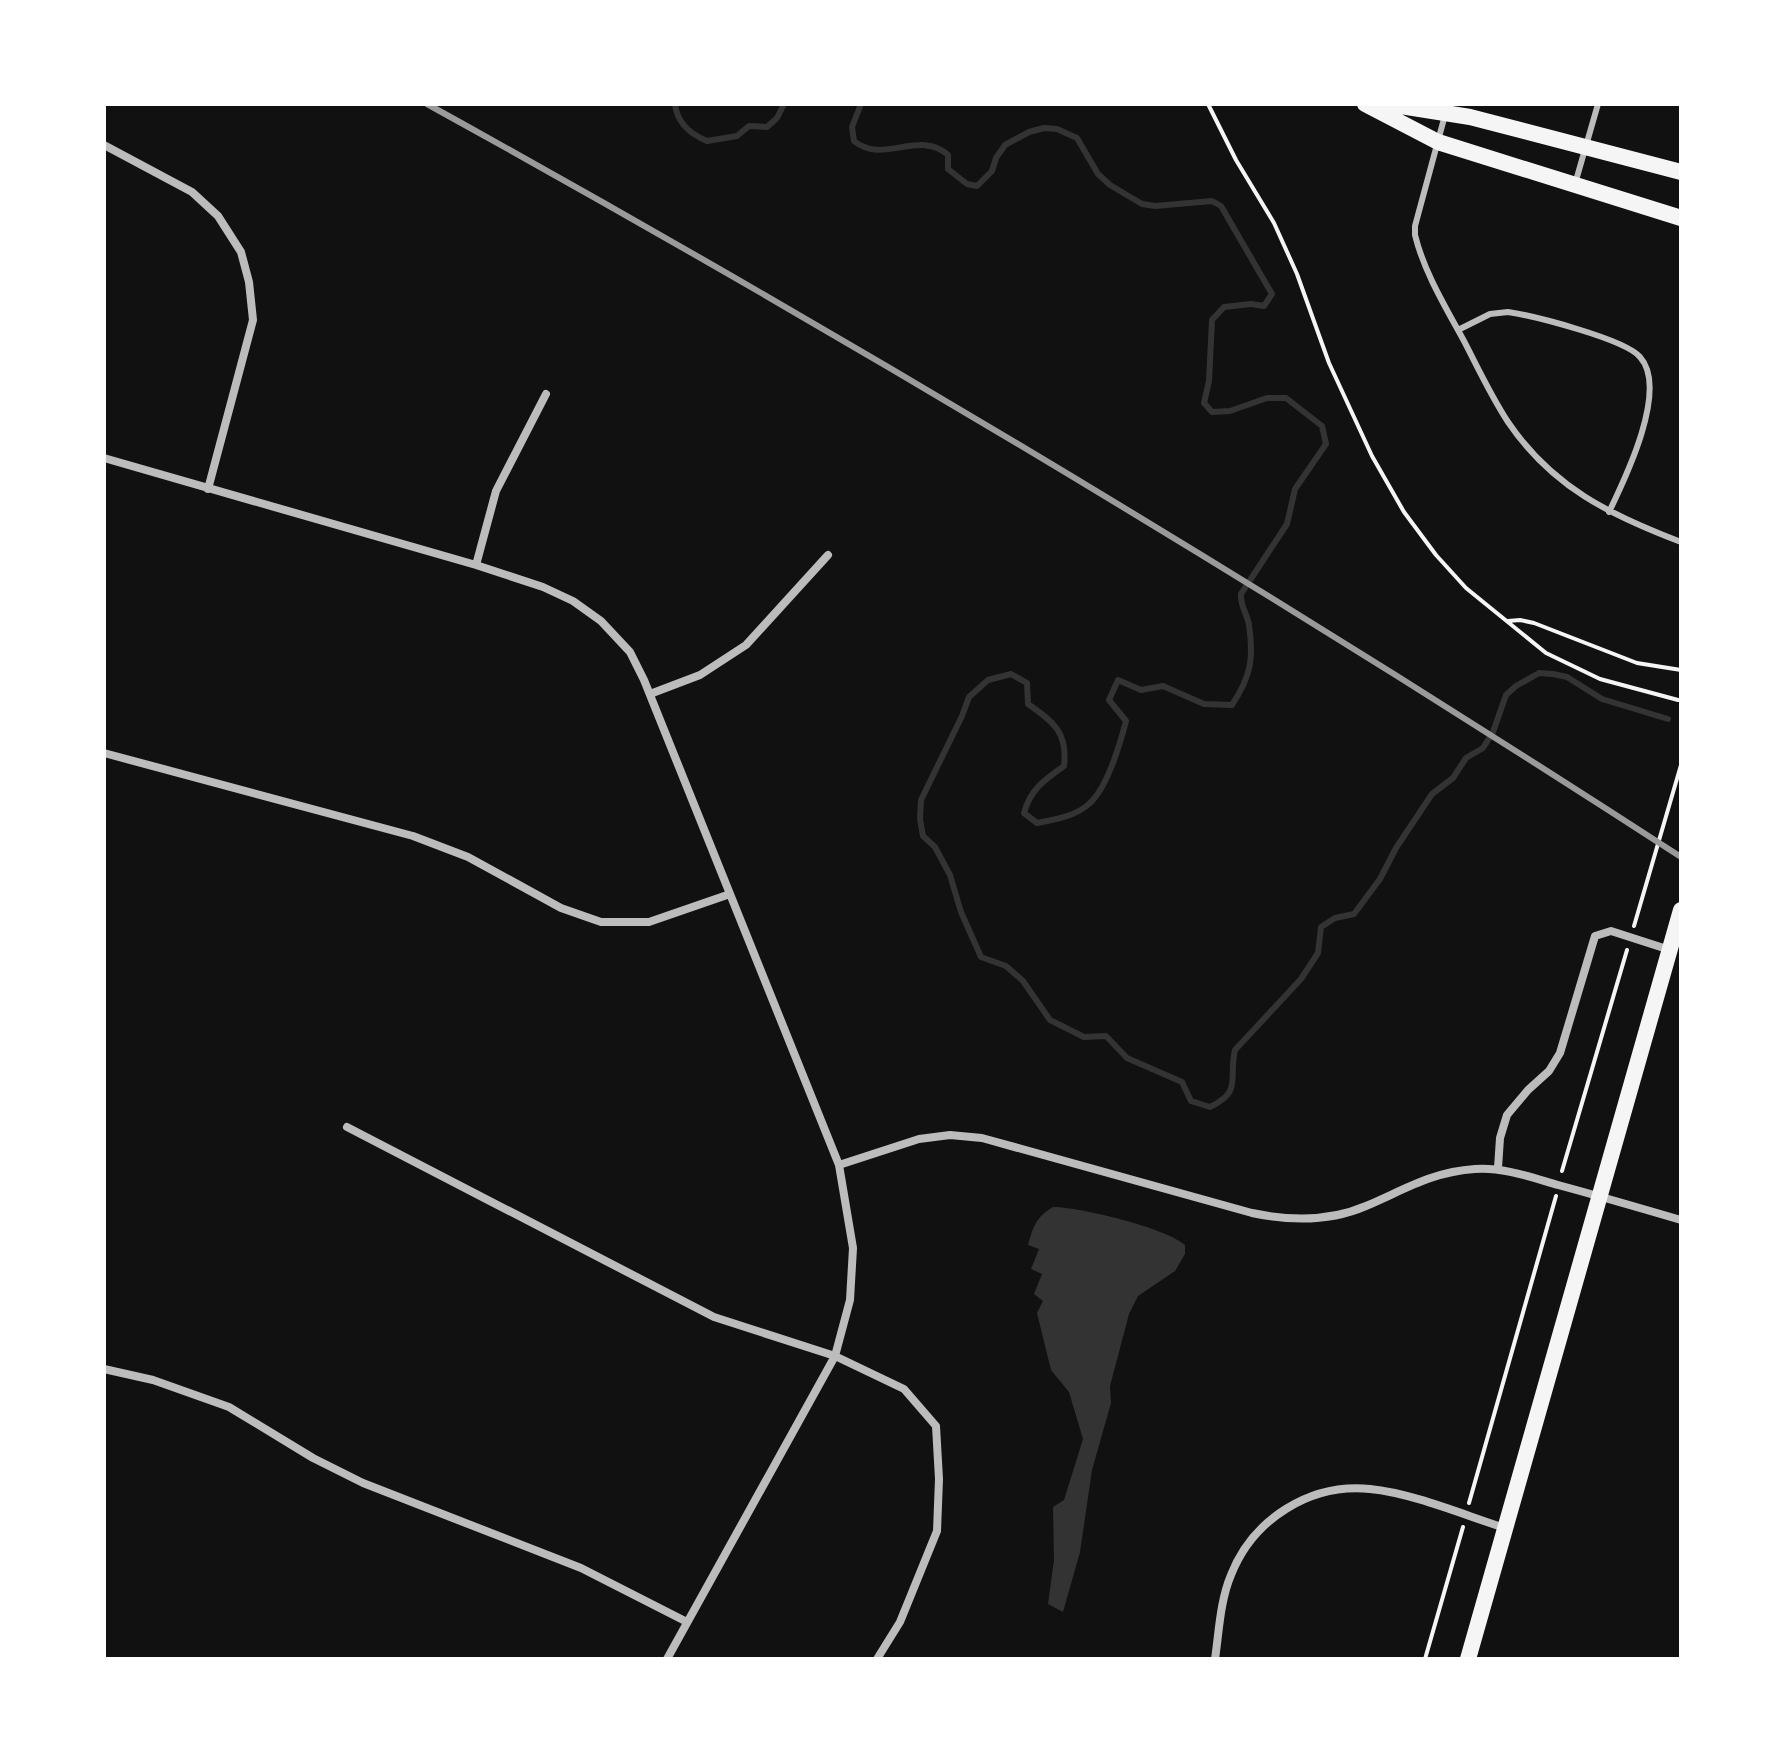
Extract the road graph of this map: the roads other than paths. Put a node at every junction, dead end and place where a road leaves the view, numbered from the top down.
1 (1365, 104) edge
2 (1388, 104) edge
3 (1598, 104) edge
4 (1446, 113) junction
5 (1438, 142) junction
6 (104, 145) edge
7 (1586, 147) junction
8 (1681, 172) edge
9 (1575, 184) junction
10 (1681, 218) edge
11 (1458, 330) junction
12 (546, 394) dead end
13 (104, 458) edge
14 (208, 489) junction
15 (1609, 512) junction
16 (1681, 542) edge
17 (828, 555) dead end
18 (476, 565) junction
19 (650, 694) junction
20 (104, 753) edge
21 (730, 894) junction
22 (1681, 910) edge
23 (1670, 950) junction
24 (347, 1127) dead end
25 (839, 1165) junction
26 (1498, 1168) junction
27 (1599, 1197) junction
28 (1681, 1220) edge
29 (835, 1356) junction
30 (104, 1369) edge
31 (1505, 1528) junction
32 (687, 1622) junction
33 (667, 1659) edge
34 (877, 1659) edge
35 (1215, 1659) edge
36 (1468, 1659) edge

1 - 5 main road
2 - 4 main road
3 - 7 lane
4 - 5 lane
4 - 7 main road
5 - 9 main road
5 - 11 lane
6 - 14 street
7 - 8 main road
7 - 9 lane
9 - 10 main road
11 - 15 lane
11 - 15 lane
12 - 18 street
13 - 14 street
14 - 18 street
15 - 16 lane
17 - 19 street
18 - 19 street
19 - 21 street
20 - 21 street
21 - 25 street
22 - 23 main road
23 - 26 street
23 - 27 main road
24 - 29 street
25 - 26 street
25 - 29 street
26 - 27 street
27 - 28 street
27 - 31 main road
29 - 32 street
29 - 34 street
30 - 32 street
31 - 35 street
31 - 36 main road
32 - 33 street

